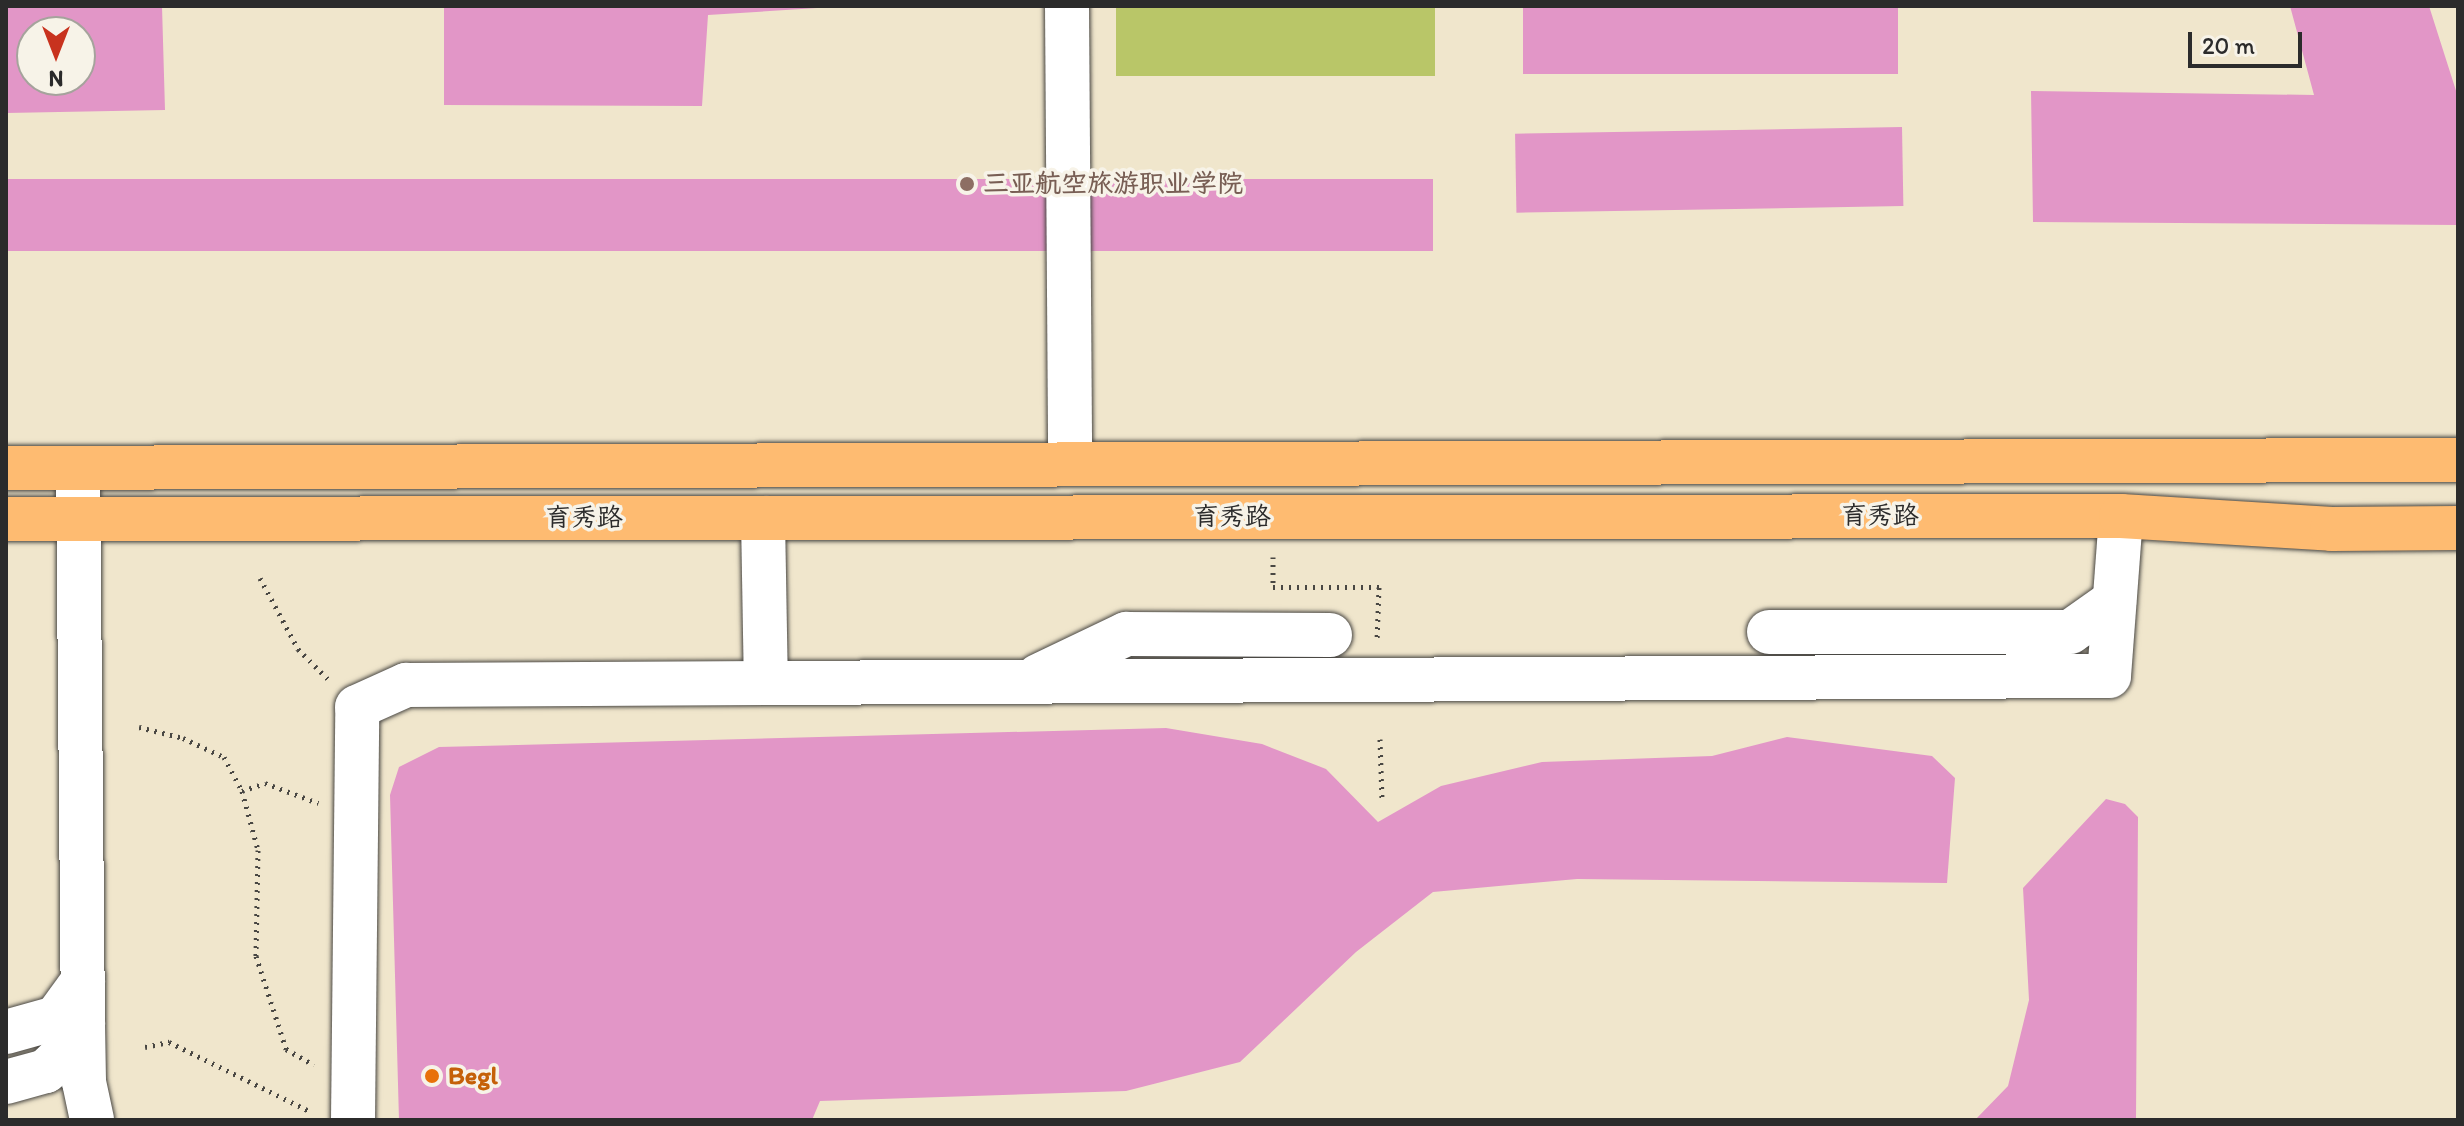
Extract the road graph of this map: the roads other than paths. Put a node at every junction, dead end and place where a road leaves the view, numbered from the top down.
1 (1067, 6) edge
2 (2458, 460) edge
3 (1070, 463) junction
4 (6, 468) edge
5 (78, 468) junction
6 (2121, 516) junction
7 (79, 518) junction
8 (763, 518) junction
9 (6, 519) edge
10 (2458, 528) edge
11 (2114, 601) junction
12 (1769, 632) dead end
13 (1330, 635) dead end
14 (1027, 681) junction
15 (766, 683) junction
16 (83, 981) junction
17 (83, 1024) junction
18 (6, 1032) edge
19 (6, 1082) edge
20 (88, 1101) edge
21 (353, 1104) edge
22 (55, 1120) edge

1 - 3 street
2 - 3 main road, 育秀路
3 - 5 main road, 育秀路
4 - 5 main road, 育秀路
5 - 7 street
6 - 8 main road, 育秀路
6 - 10 main road, 育秀路
6 - 11 street
7 - 8 main road, 育秀路
7 - 9 main road, 育秀路
7 - 16 street
8 - 15 street
11 - 12 street
11 - 14 street
13 - 14 street
14 - 15 street
15 - 21 street
16 - 17 street
16 - 18 street
17 - 19 street
17 - 20 street
20 - 22 street

